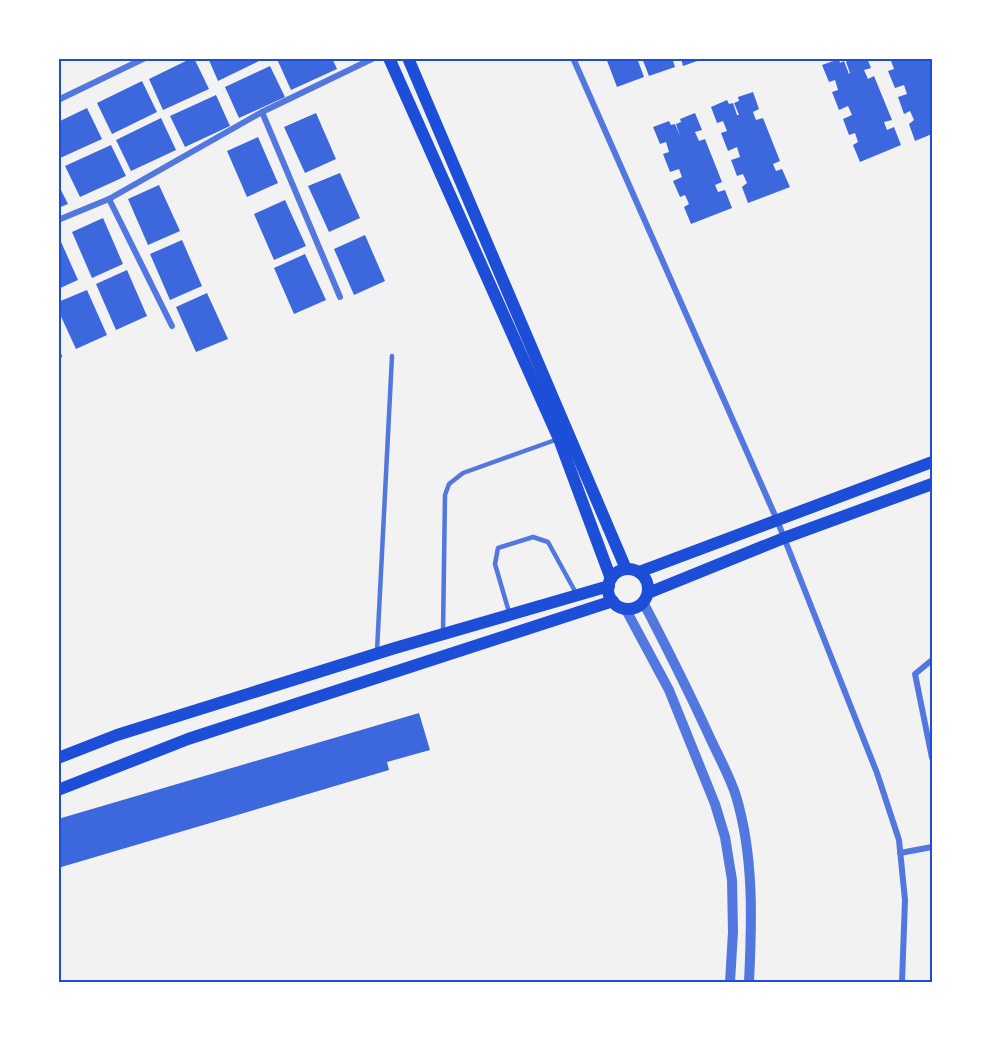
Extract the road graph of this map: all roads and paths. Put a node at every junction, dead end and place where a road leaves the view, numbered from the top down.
1 (145, 58) edge
2 (374, 58) edge
3 (389, 58) edge
4 (408, 58) edge
5 (573, 58) edge
6 (58, 100) edge
7 (262, 112) junction
8 (108, 199) junction
9 (58, 220) edge
10 (340, 297) dead end
11 (172, 326) dead end
12 (392, 356) dead end
13 (559, 439) junction
14 (933, 462) edge
15 (933, 484) edge
16 (777, 520) junction
17 (784, 538) junction
18 (626, 569) junction
19 (639, 572) junction
20 (610, 583) junction
21 (577, 596) junction
22 (645, 598) junction
23 (613, 602) junction
24 (625, 608) junction
25 (510, 615) junction
26 (443, 635) junction
27 (377, 654) junction
28 (933, 660) edge
29 (58, 758) edge
30 (933, 758) edge
31 (58, 790) edge
32 (933, 848) edge
33 (900, 853) junction
34 (730, 982) edge
35 (749, 982) edge
36 (902, 982) edge

1 - 6 street
2 - 7 street
3 - 13 main road
4 - 18 main road
5 - 16 street
7 - 8 street
7 - 10 street
8 - 9 street
8 - 11 street
12 - 27 lane
13 - 20 main road
13 - 26 lane
14 - 16 main road
15 - 17 main road
16 - 17 street
16 - 19 main road
17 - 22 main road
17 - 33 street
18 - 19 main road
18 - 20 main road
19 - 22 main road
20 - 21 main road
20 - 23 main road
21 - 25 main road
21 - 25 lane
22 - 24 main road
22 - 35 street
23 - 24 main road
23 - 31 main road
24 - 34 street
25 - 26 main road
26 - 27 main road
27 - 29 main road
28 - 30 street
32 - 33 street
33 - 36 street

